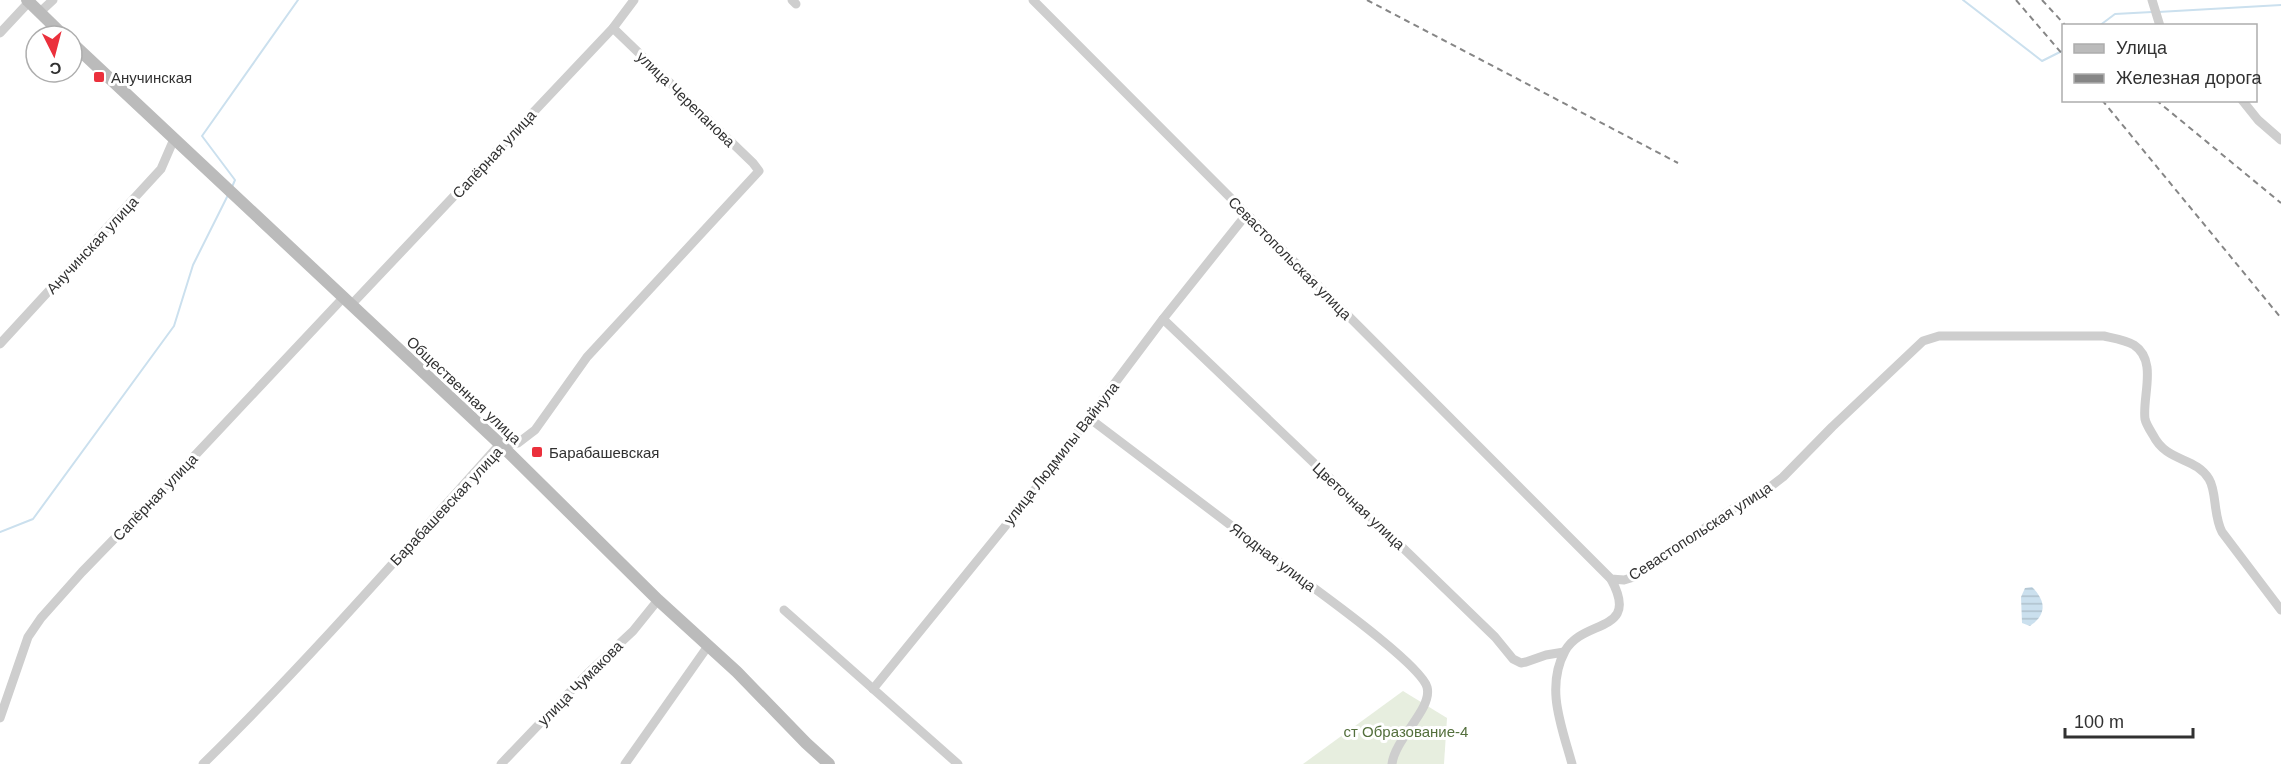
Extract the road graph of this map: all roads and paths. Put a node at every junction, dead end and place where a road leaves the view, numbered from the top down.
1 (53, 0) edge
2 (633, 0) edge
3 (1033, 0) edge
4 (2152, 0) edge
5 (28, 1) edge
6 (39, 13) junction
7 (51, 24) edge
8 (2159, 24) edge
9 (613, 28) junction
10 (0, 33) edge
11 (84, 54) edge
12 (2244, 102) edge
13 (174, 139) junction
14 (2281, 140) edge
15 (759, 171) joint
16 (1246, 215) junction
17 (347, 302) junction
18 (1163, 319) junction
19 (0, 344) edge
20 (1089, 418) junction
21 (500, 444) junction
22 (1611, 579) junction
23 (658, 600) junction
24 (784, 610) dead end
25 (2281, 610) edge
26 (708, 646) junction
27 (1564, 652) junction
28 (873, 689) junction
29 (0, 718) edge
30 (203, 764) edge
31 (501, 764) edge
32 (624, 764) edge
33 (829, 764) edge
34 (958, 764) edge
35 (1392, 764) edge
36 (1572, 764) edge

1 - 6 street
2 - 9 street, Сапёрная улица
3 - 16 street, Севастопольская улица
4 - 8 street
5 - 6 main road
5 - 10 street
6 - 7 main road
9 - 15 street, улица Черепанова
9 - 17 street, Сапёрная улица
11 - 13 main road, Общественная улица
12 - 14 street
13 - 17 main road, Общественная улица
13 - 19 street, Анучинская улица
15 - 21 street, Барабашевская улица
16 - 18 street, улица Людмилы Вайнула
16 - 22 street, Севастопольская улица
17 - 21 main road, Общественная улица
17 - 29 street, Сапёрная улица
18 - 20 street, улица Людмилы Вайнула
18 - 27 street, Цветочная улица
20 - 28 street, улица Людмилы Вайнула
20 - 35 street, Ягодная улица
21 - 23 main road, Общественная улица
21 - 30 street, Барабашевская улица
22 - 25 street, Севастопольская улица
22 - 27 street
23 - 26 main road, Общественная улица
23 - 31 street, улица Чумакова
24 - 28 street
26 - 32 street
26 - 33 main road, Общественная улица
27 - 36 street
28 - 34 street

